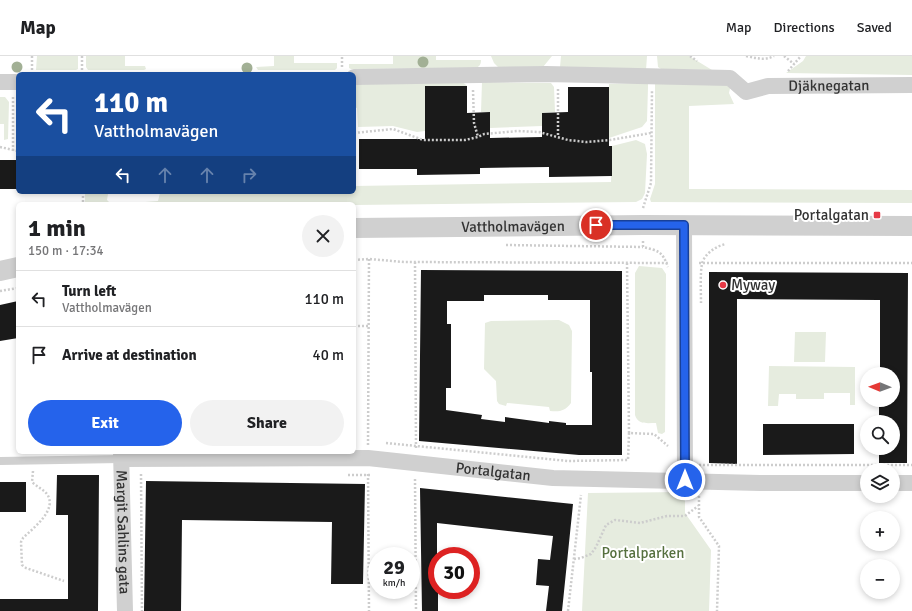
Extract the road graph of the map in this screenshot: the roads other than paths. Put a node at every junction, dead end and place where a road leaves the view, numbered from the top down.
1 (356, 72) edge
2 (912, 85) edge
3 (684, 225) junction
4 (912, 226) edge
5 (356, 228) edge
6 (16, 267) edge
7 (0, 271) edge
8 (356, 450) edge
9 (254, 454) edge
10 (121, 456) edge
11 (0, 461) edge
12 (685, 480) junction
13 (860, 483) edge
14 (900, 483) edge
15 (912, 483) edge
16 (125, 611) edge

1 - 2 street, Djäknegatan
3 - 4 street, Vattholmavägen
3 - 5 street, Vattholmavägen
3 - 12 street
6 - 7 street
8 - 12 street, Portalgatan
9 - 10 street, Portalgatan
10 - 11 lane
10 - 16 street, Margit Sahlins gata
12 - 13 street, Portalgatan
14 - 15 street

